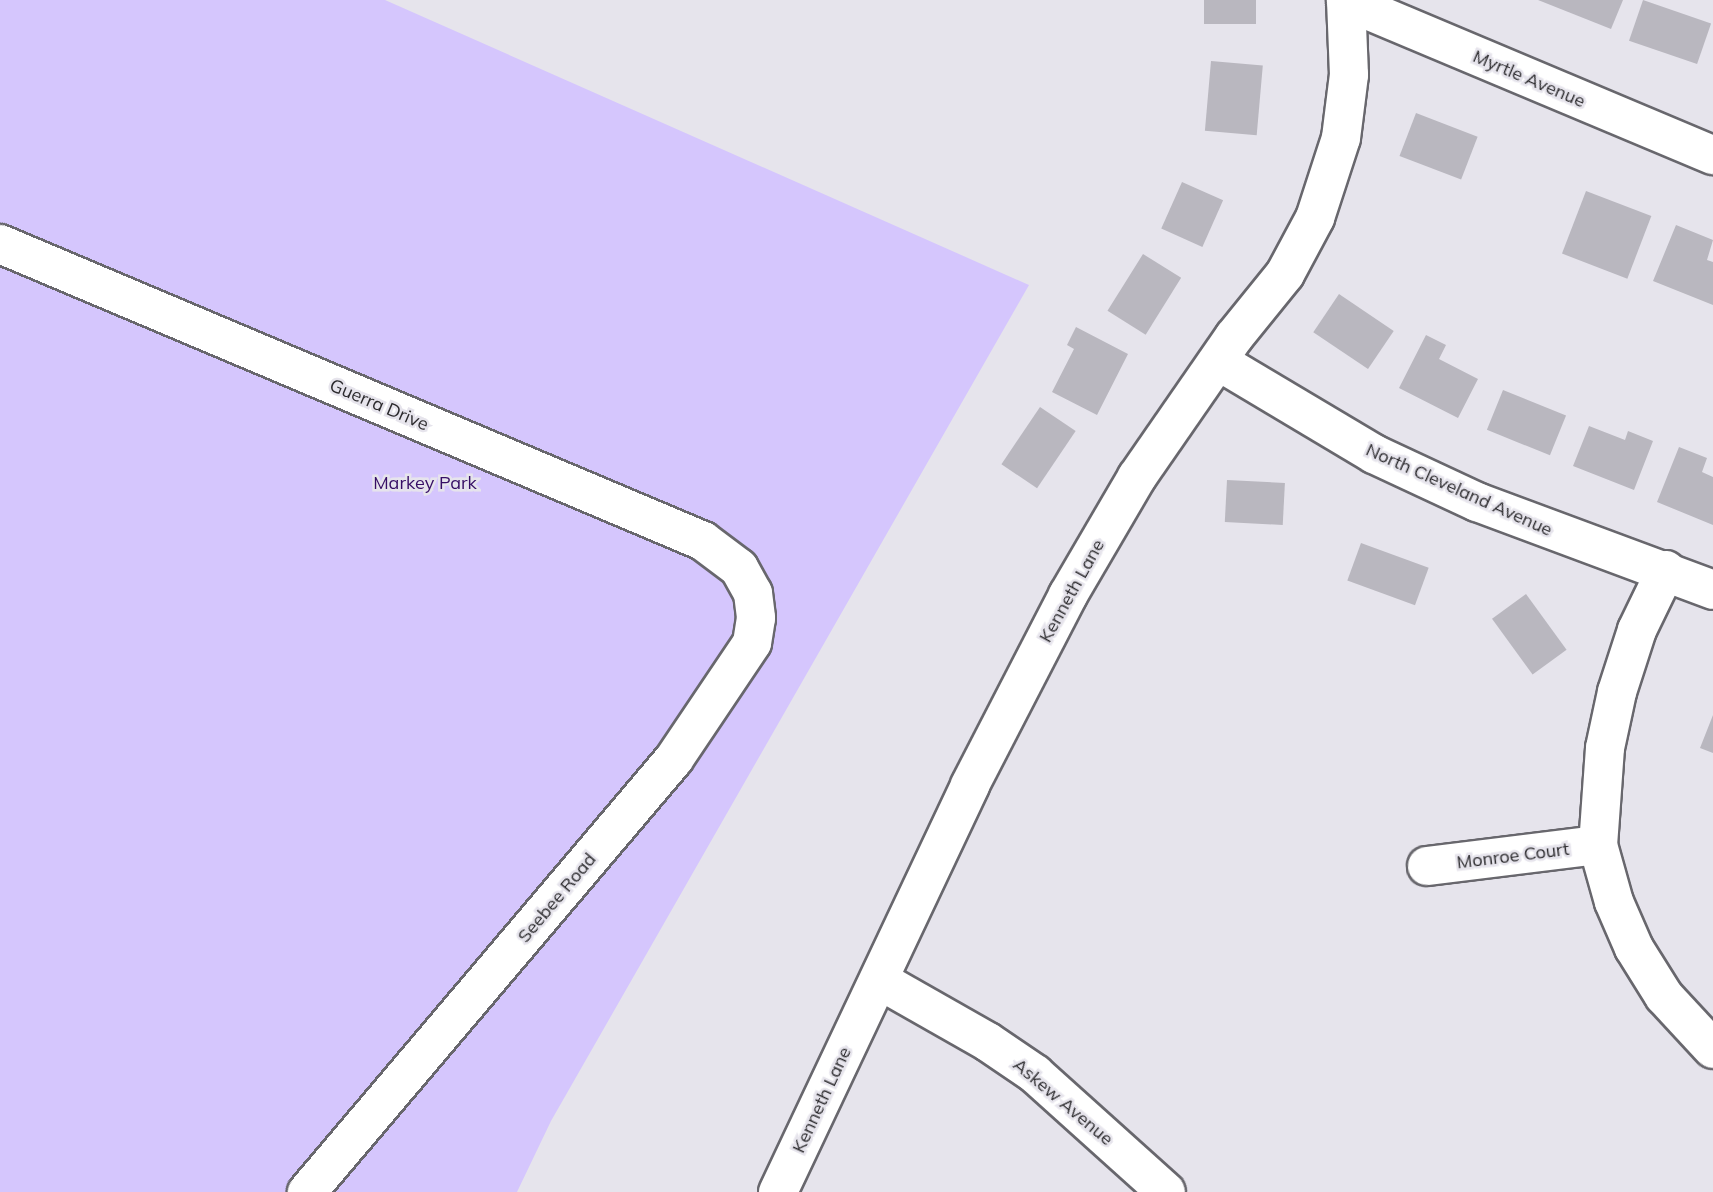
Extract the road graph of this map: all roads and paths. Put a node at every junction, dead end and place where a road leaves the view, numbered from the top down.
1 (1346, 0) edge
2 (1713, 156) edge
3 (0, 244) edge
4 (1218, 361) junction
5 (1666, 570) junction
6 (746, 580) joint
7 (1713, 590) edge
8 (1598, 845) junction
9 (1427, 866) dead end
10 (879, 980) junction
11 (1713, 1049) edge
12 (307, 1192) edge
13 (778, 1192) edge
14 (1166, 1192) edge

1 - 2 street, Myrtle Avenue
1 - 4 street, Kenneth Lane
3 - 6 street, Guerra Drive
4 - 5 street, North Cleveland Avenue
4 - 10 street, Kenneth Lane
5 - 7 street, North Cleveland Avenue
5 - 8 street
6 - 12 street, Seebee Road
8 - 9 street, Monroe Court
8 - 11 street
10 - 13 street, Kenneth Lane
10 - 14 street, Askew Avenue

